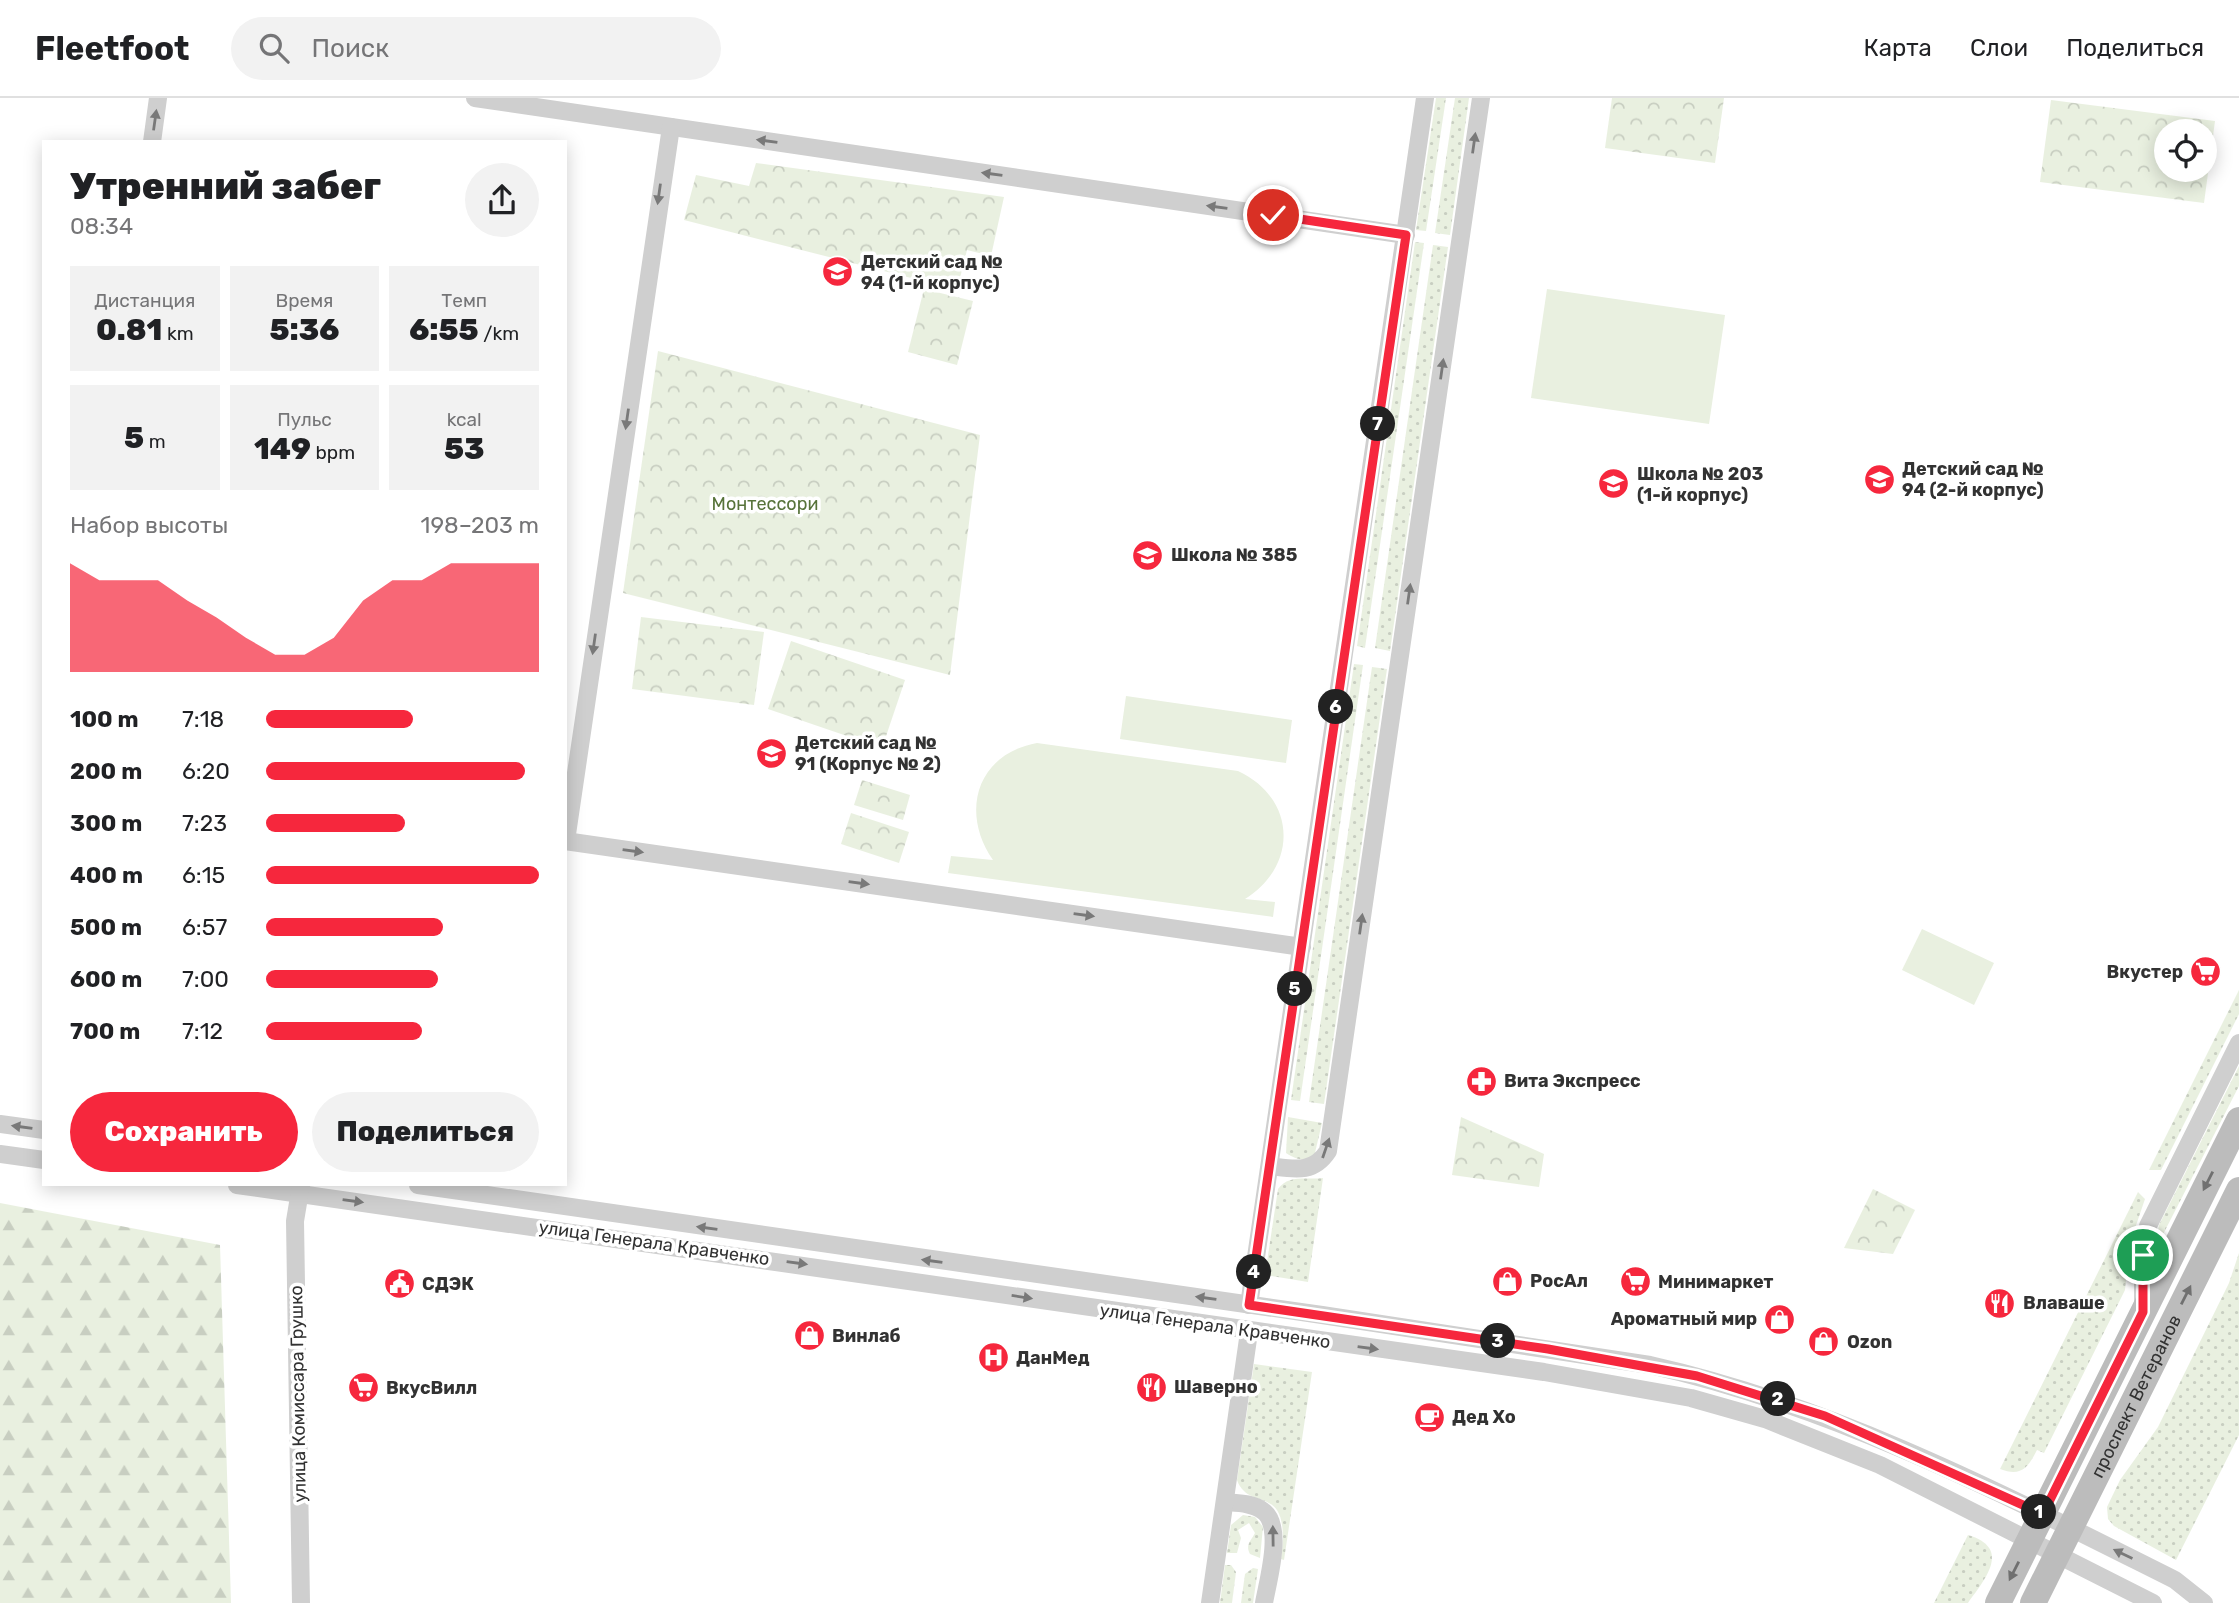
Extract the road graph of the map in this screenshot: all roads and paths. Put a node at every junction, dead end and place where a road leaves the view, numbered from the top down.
1 (158, 98) edge
2 (475, 98) edge
3 (1425, 98) edge
4 (1481, 98) edge
5 (671, 127) junction
6 (152, 140) edge
7 (1406, 235) junction
8 (567, 834) edge
9 (567, 841) edge
10 (1302, 947) junction
11 (2239, 1042) edge
12 (2239, 1120) edge
13 (0, 1124) edge
14 (42, 1130) edge
15 (0, 1154) edge
16 (42, 1160) edge
17 (1270, 1166) junction
18 (253, 1186) edge
19 (425, 1186) edge
20 (300, 1189) edge
21 (2239, 1190) edge
22 (1249, 1305) junction
23 (2143, 1312) junction
24 (1249, 1332) junction
25 (1225, 1502) junction
26 (2043, 1514) junction
27 (2071, 1528) junction
28 (2029, 1540) junction
29 (2058, 1554) junction
30 (301, 1603) edge
31 (1210, 1603) edge
32 (1265, 1603) edge
33 (1998, 1603) edge
34 (2033, 1603) edge
35 (2153, 1603) edge
36 (2204, 1603) edge

6 -> 1 street
2 - 5 street
3 - 7 street
17 -> 4 street
7 -> 5 street
5 -> 8 street
7 - 10 street
9 -> 10 street
10 - 17 street
11 - 23 street
12 -> 23 main road, проспект Ветеранов
14 -> 13 street
15 - 16 street
17 - 22 street
18 - 20 street, улица Генерала Кравченко
22 -> 19 street, улица Генерала Кравченко
20 -> 24 street, улица Генерала Кравченко
20 - 30 street, улица Комиссара Грушко
27 -> 21 main road, проспект Ветеранов
22 - 26 street, улица Генерала Кравченко
23 - 26 main road, проспект Ветеранов
24 - 25 street
24 -> 28 street, улица Генерала Кравченко
25 - 31 street
32 -> 25 street
26 - 27 street, улица Генерала Кравченко
26 - 28 main road, проспект Ветеранов
27 - 29 main road, проспект Ветеранов
36 -> 27 street, улица Генерала Кравченко
28 - 29 street, улица Генерала Кравченко
28 -> 33 main road, проспект Ветеранов
29 - 34 main road, проспект Ветеранов
29 - 35 street, улица Генерала Кравченко

